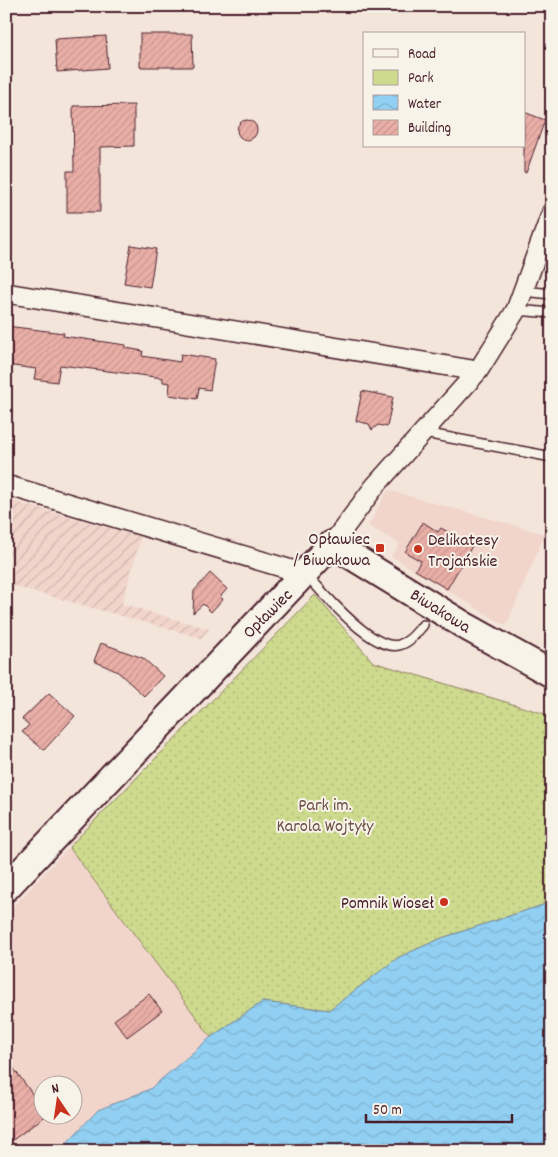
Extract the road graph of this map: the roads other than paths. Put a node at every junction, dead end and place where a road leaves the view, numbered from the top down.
1 (551, 216) edge
2 (547, 241) edge
3 (523, 291) junction
4 (6, 293) edge
5 (552, 294) edge
6 (516, 310) junction
7 (552, 313) edge
8 (478, 372) junction
9 (424, 433) junction
10 (552, 457) edge
11 (6, 485) edge
12 (332, 544) junction
13 (305, 574) junction
14 (423, 625) dead end
15 (552, 674) edge
16 (6, 888) edge

1 - 2 street, Opławiec
2 - 3 street, Opławiec
3 - 5 lane
3 - 6 street, Opławiec
4 - 8 street
6 - 7 lane
6 - 8 street, Opławiec
8 - 9 street, Opławiec
9 - 10 lane
9 - 12 street, Opławiec
11 - 13 street
12 - 13 street, Opławiec
12 - 15 street, Biwakowa
13 - 14 lane
13 - 16 street, Opławiec

